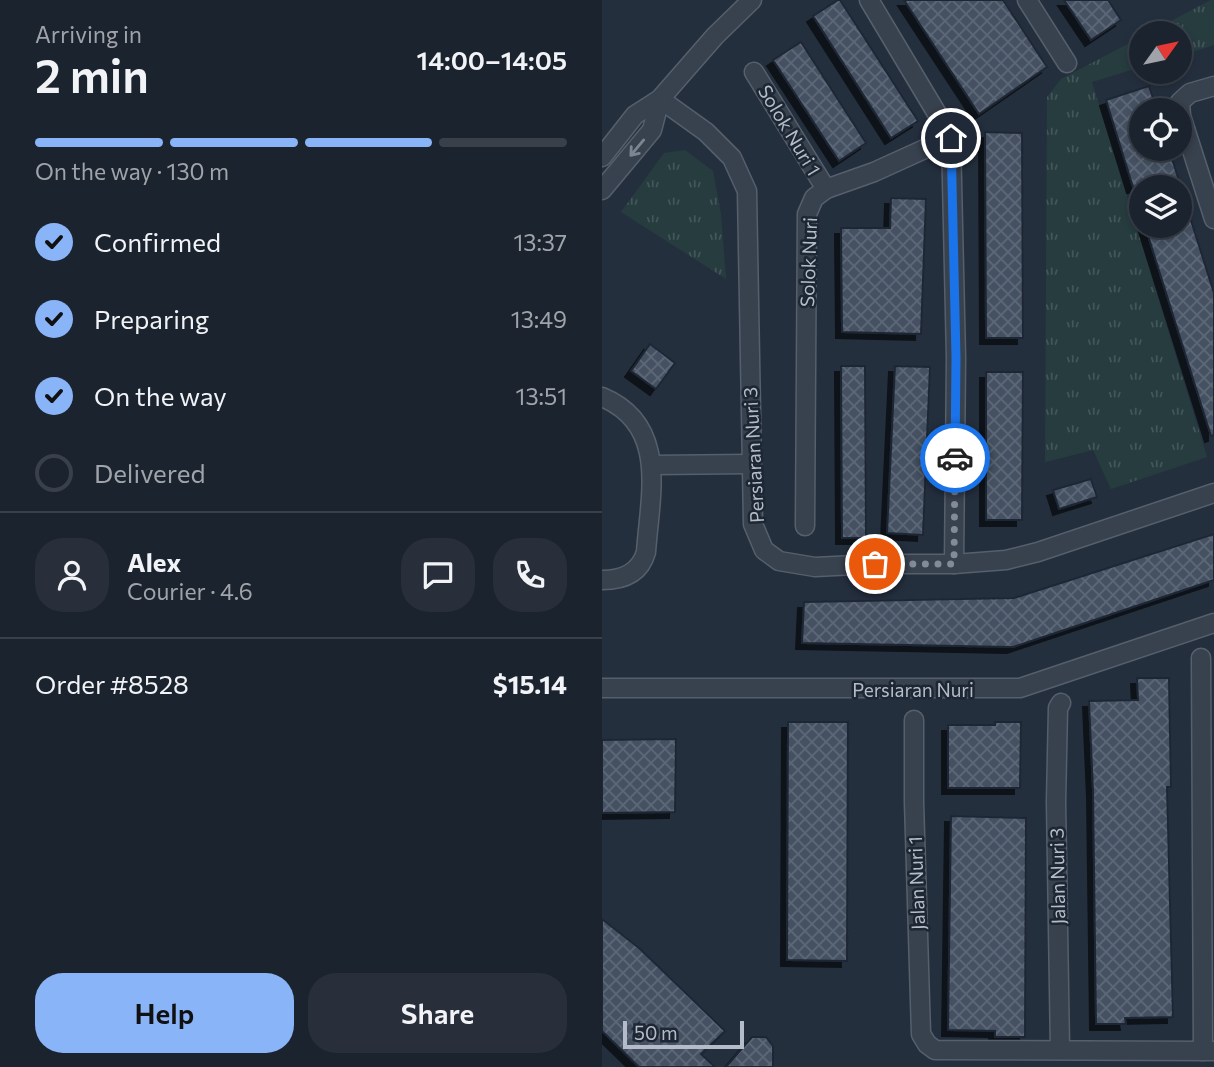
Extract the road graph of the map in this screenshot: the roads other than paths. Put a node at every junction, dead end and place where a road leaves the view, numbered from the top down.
1 (752, 0) edge
2 (869, 0) edge
3 (1027, 0) edge
4 (1067, 63) dead end
5 (754, 72) dead end
6 (1214, 86) edge
7 (660, 99) junction
8 (951, 138) junction
9 (602, 157) edge
10 (826, 189) junction
11 (602, 190) edge
12 (1214, 219) edge
13 (602, 397) edge
14 (750, 464) junction
15 (653, 465) junction
16 (1214, 494) edge
17 (805, 526) dead end
18 (954, 564) junction
19 (602, 580) edge
20 (1214, 623) edge
21 (1201, 659) dead end
22 (602, 688) edge
23 (1061, 703) dead end
24 (914, 720) dead end
25 (1060, 1050) junction
26 (1209, 1051) edge

1 - 7 street
2 - 8 street
3 - 4 street
5 - 10 street, Solok Nuri 1
6 - 12 street
7 - 9 street
7 -> 11 street
7 - 14 street, Persiaran Nuri 3
8 - 10 street
8 - 18 street
10 - 17 street, Solok Nuri
13 - 15 street
14 - 15 street
14 - 18 street, Persiaran Nuri 3
15 - 19 street
16 - 18 street, Persiaran Nuri 3
20 - 22 street, Persiaran Nuri
21 - 26 street
23 - 25 street, Jalan Nuri 3
24 - 25 street, Jalan Nuri 1
25 - 26 street

